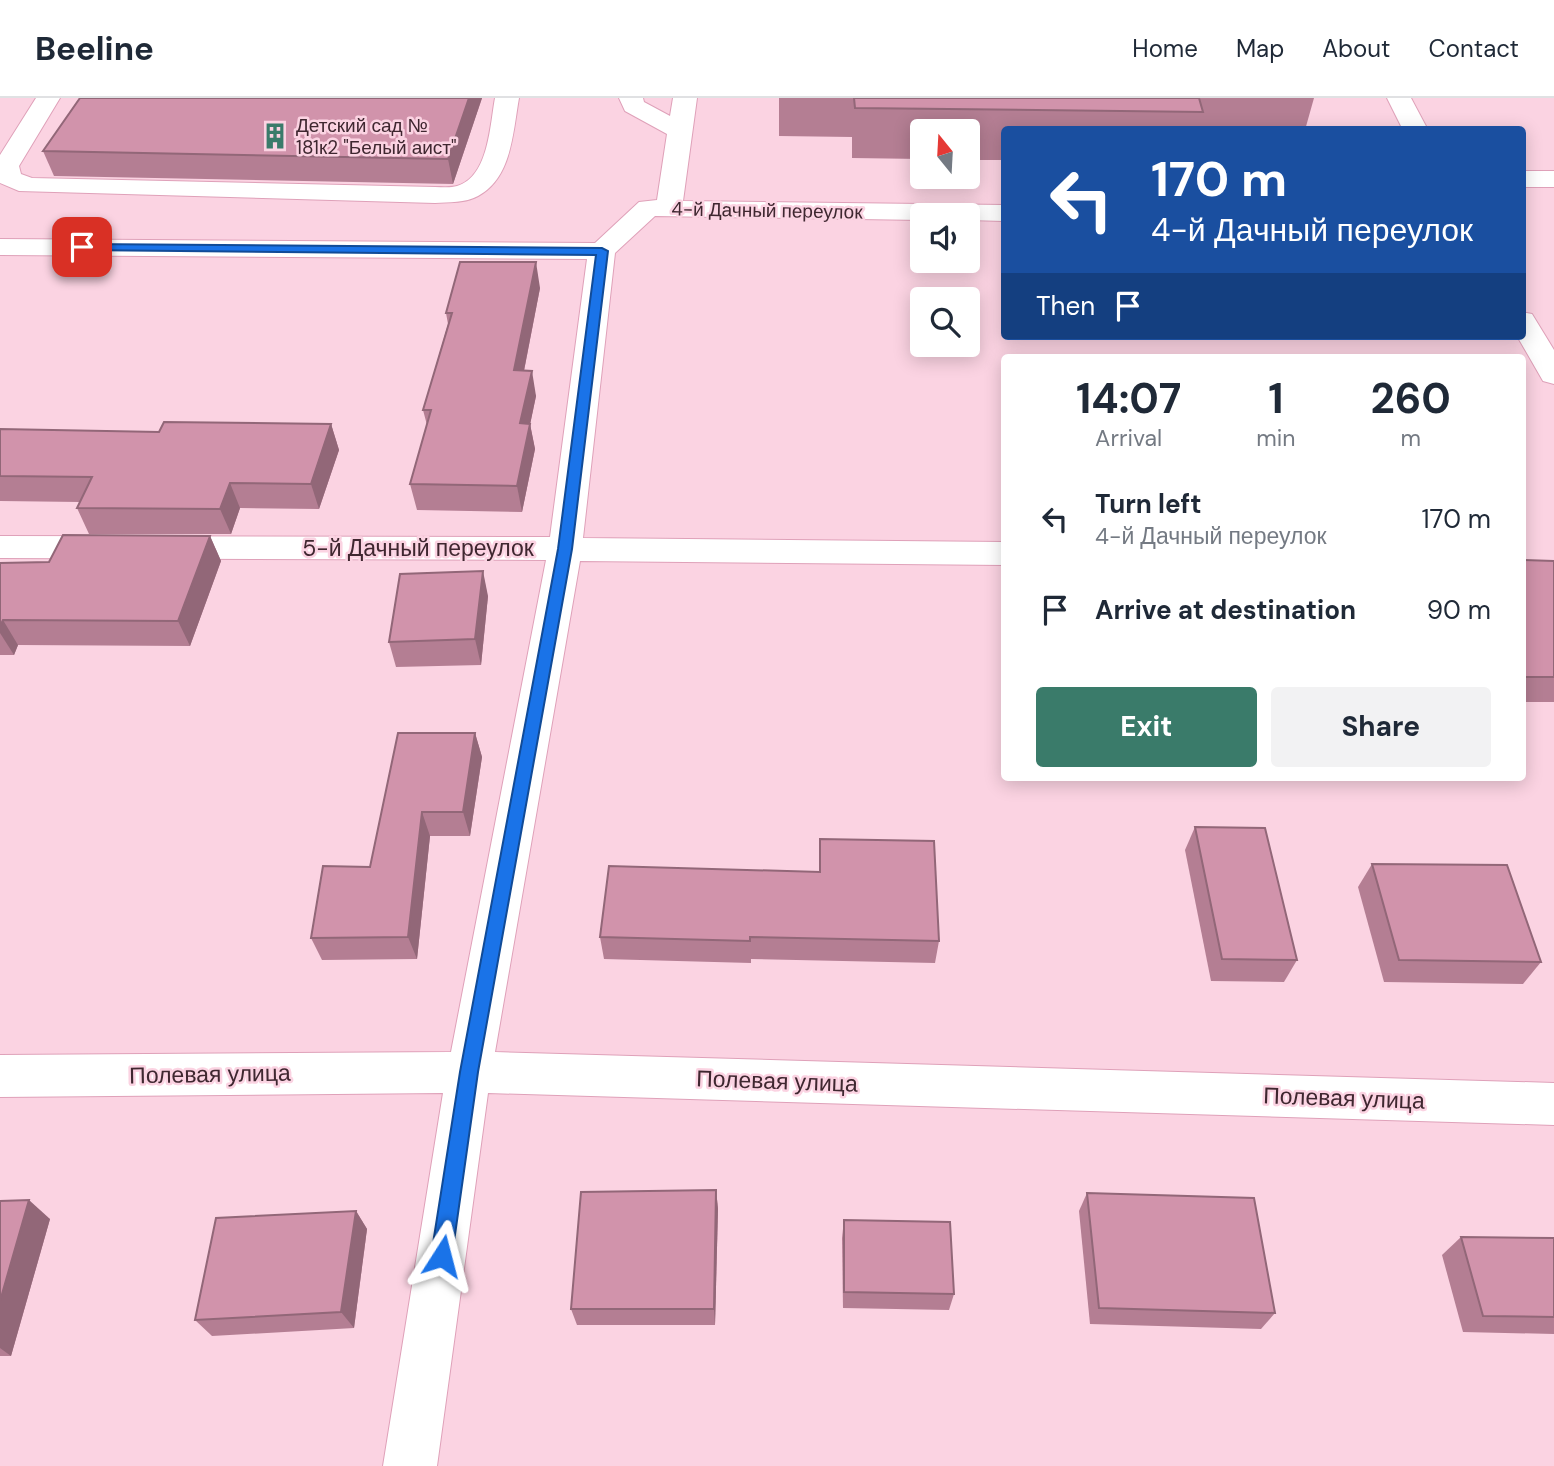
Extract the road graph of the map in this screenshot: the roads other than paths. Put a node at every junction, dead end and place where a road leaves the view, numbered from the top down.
1 (48, 98) edge
2 (507, 98) edge
3 (631, 98) edge
4 (685, 98) edge
5 (1399, 98) edge
6 (1414, 126) edge
7 (680, 131) junction
8 (1526, 179) edge
9 (1554, 179) edge
10 (669, 208) junction
11 (1001, 213) edge
12 (0, 247) edge
13 (602, 251) junction
14 (1526, 327) edge
15 (1554, 375) edge
16 (0, 547) edge
17 (565, 549) junction
18 (1001, 554) edge
19 (469, 1072) junction
20 (0, 1076) edge
21 (1554, 1104) edge
22 (410, 1466) edge

1 - 2 street
3 - 7 street
4 - 7 street
5 - 6 street
7 - 10 street
8 - 9 street
10 - 11 street, 4-й Дачный переулок
10 - 13 street, 4-й Дачный переулок
12 - 13 street
13 - 17 street
14 - 15 street
16 - 17 street, 5-й Дачный переулок
17 - 18 street, 5-й Дачный переулок
17 - 19 street
19 - 20 street, Полевая улица
19 - 21 street, Полевая улица
19 - 22 street

